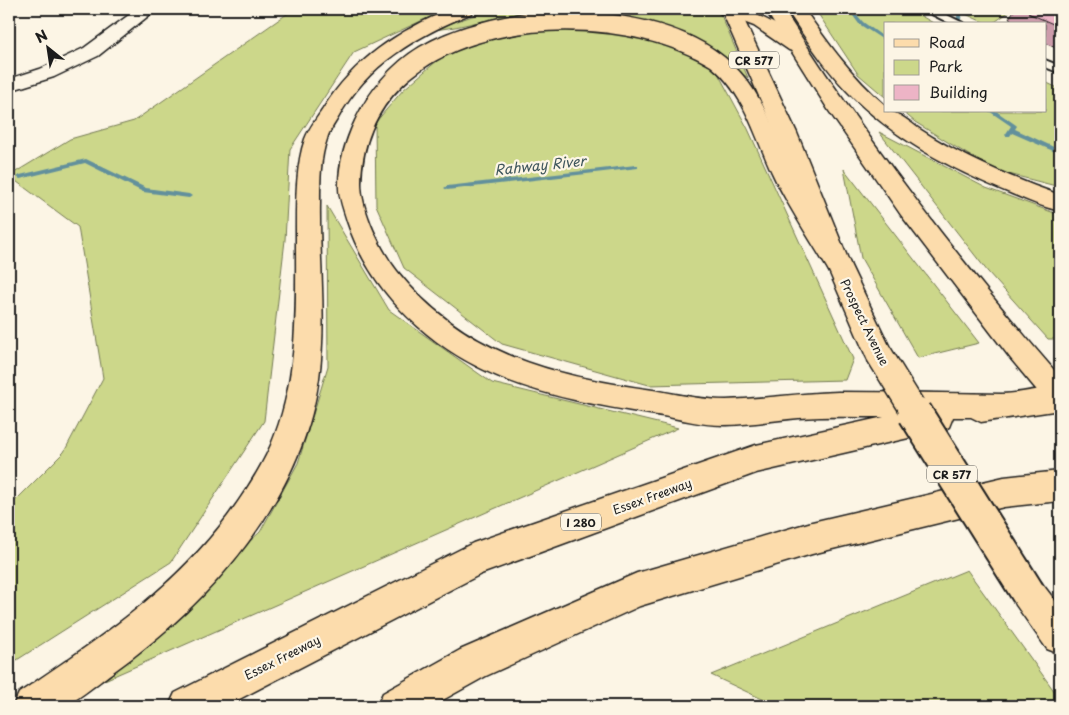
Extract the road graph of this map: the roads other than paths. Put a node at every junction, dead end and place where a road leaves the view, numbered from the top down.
1 (148, 9) edge
2 (465, 9) edge
3 (729, 9) edge
4 (774, 9) edge
5 (795, 9) edge
6 (927, 9) edge
7 (956, 22) edge
8 (796, 46) junction
9 (1046, 63) edge
10 (1060, 70) edge
11 (9, 86) edge
12 (1060, 202) edge
13 (838, 264) junction
14 (1060, 397) edge
15 (998, 405) junction
16 (1060, 486) edge
17 (1060, 636) edge
18 (32, 706) edge
19 (188, 706) edge
20 (396, 706) edge

1 - 11 street
2 - 18 main road
3 - 8 main road
3 - 13 main road, Prospect Avenue / CR 577
4 - 8 main road, CR 577
5 - 12 main road
6 - 7 lane
8 - 14 main road, CR 577
9 - 10 lane
13 - 15 main road
13 - 17 main road, Prospect Avenue / CR 577, bridge
14 - 15 main road, Essex Freeway / I 280
15 - 19 main road, Essex Freeway / I 280
16 - 20 main road

